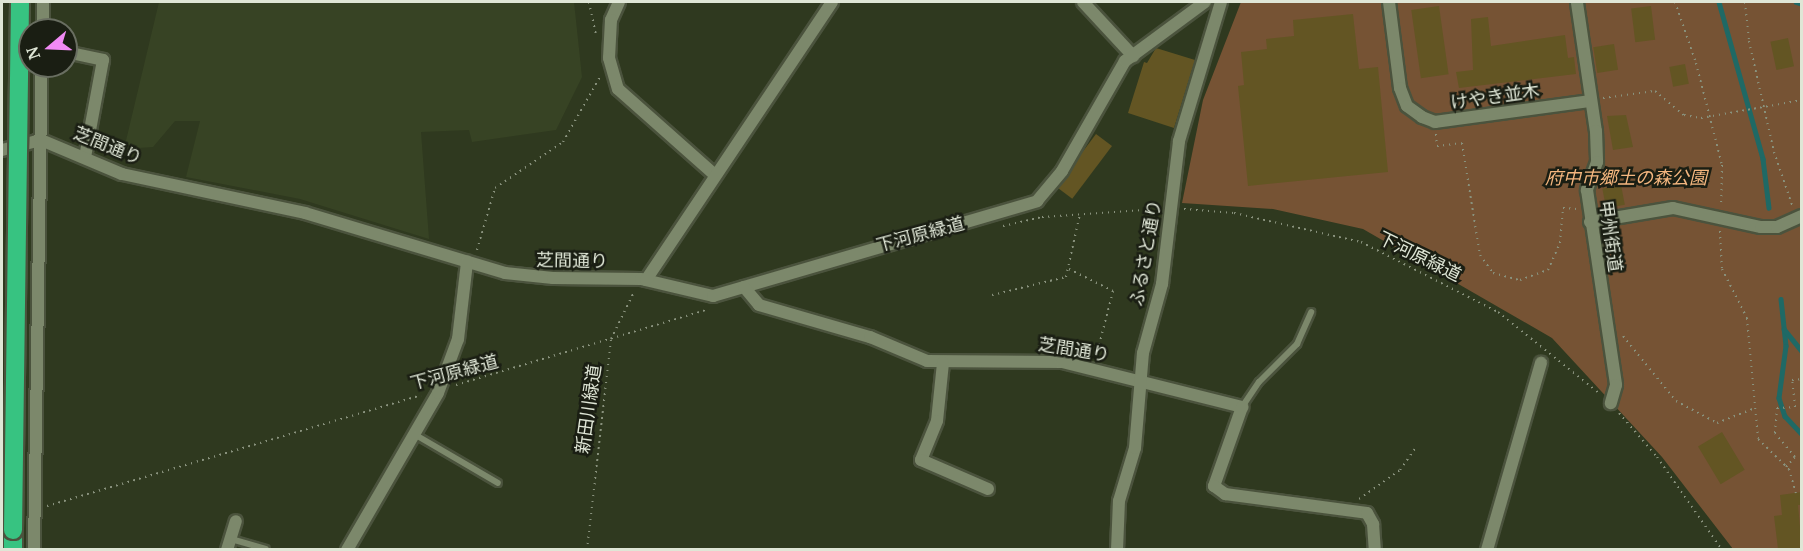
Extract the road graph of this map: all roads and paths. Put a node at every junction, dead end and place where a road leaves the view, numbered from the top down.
1 (20, 2) edge
2 (43, 2) edge
3 (619, 2) edge
4 (832, 2) edge
5 (1083, 2) edge
6 (1204, 2) edge
7 (1221, 2) edge
8 (1389, 2) edge
9 (1675, 2) edge
10 (1745, 2) edge
11 (1577, 3) dead end
12 (43, 18) edge
13 (78, 55) edge
14 (1133, 56) junction
15 (600, 77) dead end
16 (42, 78) edge
17 (1591, 100) junction
18 (1802, 100) edge
19 (1764, 108) junction
20 (1711, 117) junction
21 (1435, 122) junction
22 (41, 140) junction
23 (2, 150) edge
24 (85, 157) junction
25 (715, 175) junction
26 (1172, 208) junction
27 (1081, 213) junction
28 (1720, 216) junction
29 (1800, 217) edge
30 (1590, 222) junction
31 (999, 227) dead end
32 (470, 264) junction
33 (1069, 269) junction
34 (644, 279) junction
35 (744, 287) junction
36 (992, 295) dead end
37 (717, 306) dead end
38 (1311, 312) dead end
39 (1604, 313) junction
40 (611, 339) junction
41 (943, 363) junction
42 (1541, 363) dead end
43 (1093, 368) junction
44 (1802, 379) edge
45 (1139, 381) junction
46 (439, 389) junction
47 (1608, 401) junction
48 (1242, 407) junction
49 (1755, 408) junction
50 (414, 434) junction
51 (1416, 447) dead end
52 (1786, 467) junction
53 (498, 483) dead end
54 (988, 489) dead end
55 (1796, 493) dead end
56 (1346, 507) junction
57 (34, 510) junction
58 (236, 521) dead end
59 (229, 544) edge
60 (13, 549) edge
61 (34, 549) edge
62 (266, 549) edge
63 (347, 549) edge
64 (587, 549) edge
65 (1117, 549) edge
66 (1375, 549) edge
67 (1487, 549) edge
68 (1722, 549) edge

1 - 60 highway, bridge
2 - 12 street
3 - 25 street
4 - 25 street
5 - 14 street
6 - 14 street
7 - 26 street, ふるさと通り
8 - 21 street, けやき並木
9 - 20 path
10 - 19 path
11 - 17 street, 甲州街道
13 - 24 street
14 - 35 street
15 - 32 path
16 - 22 street
17 - 20 path
17 - 21 street, けやき並木
17 - 30 street, 甲州街道
18 - 19 path
19 - 20 path
19 - 29 path
20 - 28 path
21 - 30 path
22 - 23 street
22 - 24 street, 芝間通り
22 - 57 street
24 - 32 street, 芝間通り
25 - 34 street
26 - 27 path, 下河原緑道
26 - 45 street, ふるさと通り
26 - 47 path, 下河原緑道
27 - 31 path, 下河原緑道
27 - 33 path
28 - 29 street
28 - 30 street
28 - 49 path
30 - 39 street, 甲州街道
32 - 34 street, 芝間通り
32 - 46 street
33 - 36 path
33 - 43 path
34 - 35 street, 芝間通り
34 - 40 path, 新田川緑道
35 - 41 street, 芝間通り
37 - 40 path, 下河原緑道
38 - 48 lane
39 - 47 street, 甲州街道
39 - 49 path
40 - 46 path, 下河原緑道
40 - 64 path, 新田川緑道
41 - 43 street, 芝間通り
41 - 54 street
42 - 67 street
43 - 45 street, 芝間通り
44 - 52 path
45 - 48 street, 芝間通り
45 - 65 street, ふるさと通り
46 - 50 street
46 - 57 path, 下河原緑道
47 - 68 path, 下河原緑道
48 - 56 street
49 - 52 path
50 - 53 lane
50 - 63 street
51 - 56 path
52 - 55 path
56 - 66 street
57 - 61 street
58 - 59 street
59 - 62 lane

